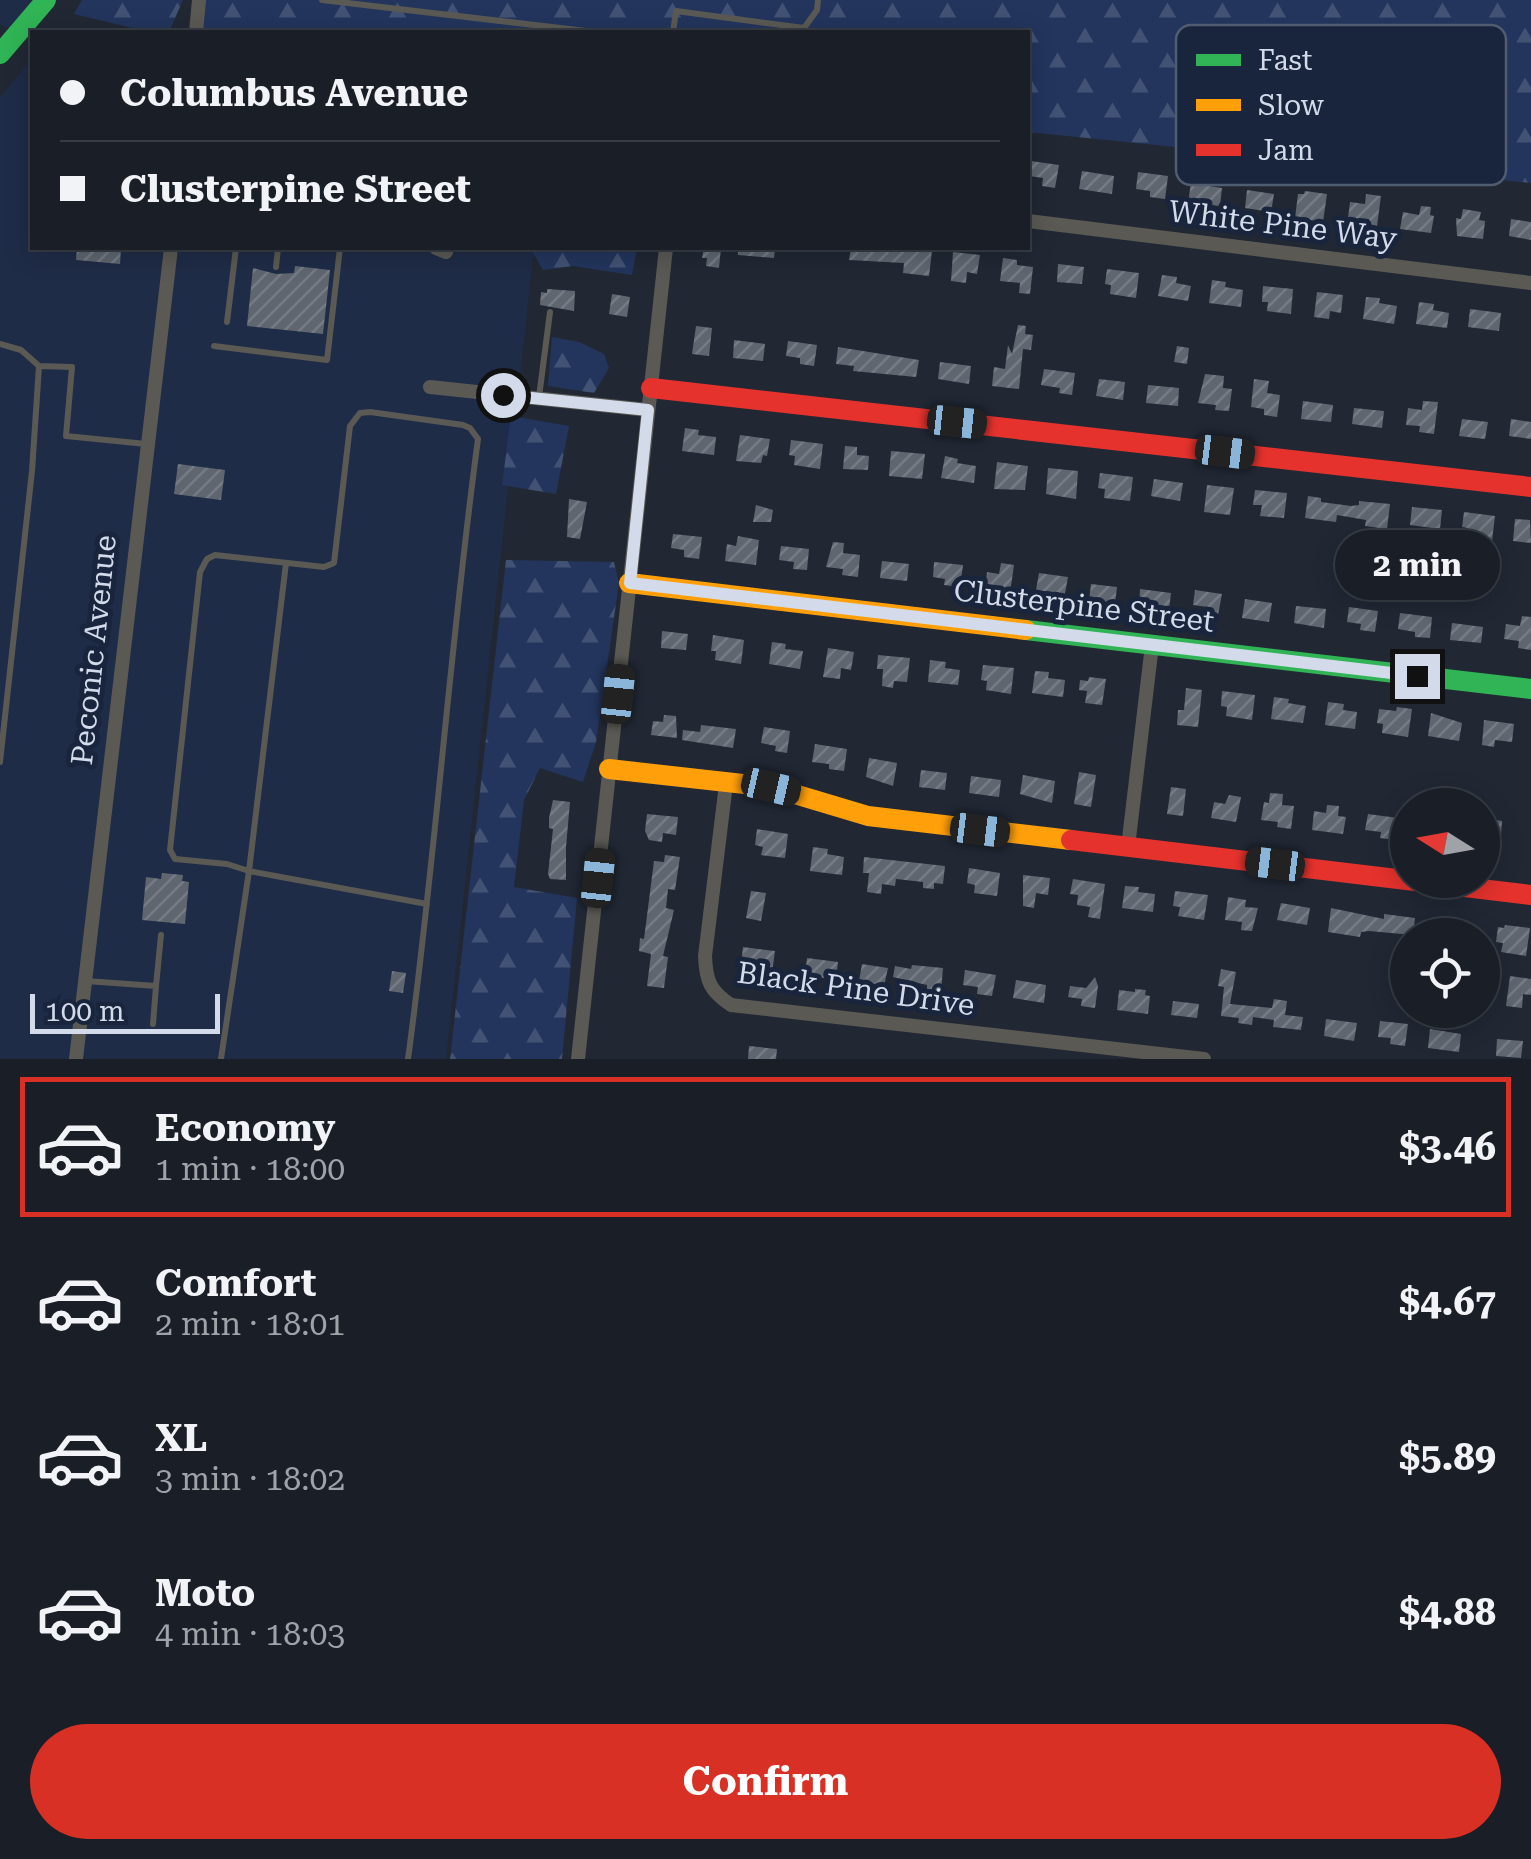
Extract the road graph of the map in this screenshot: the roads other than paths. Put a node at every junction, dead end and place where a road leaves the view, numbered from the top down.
1 (46, 0) edge
2 (199, 0) edge
3 (322, 0) edge
4 (818, 0) edge
5 (18, 30) edge
6 (196, 30) edge
7 (577, 30) edge
8 (673, 30) edge
9 (0, 54) edge
10 (1030, 221) edge
11 (171, 250) edge
12 (236, 250) edge
13 (278, 250) edge
14 (340, 250) edge
15 (666, 250) edge
16 (276, 267) dead end
17 (1531, 283) edge
18 (550, 312) dead end
19 (227, 322) dead end
20 (0, 344) edge
21 (214, 346) dead end
22 (39, 366) junction
23 (430, 388) dead end
24 (650, 388) junction
25 (539, 399) junction
26 (648, 410) junction
27 (147, 444) junction
28 (1531, 487) edge
29 (286, 563) junction
30 (630, 583) junction
31 (1152, 645) junction
32 (1531, 689) edge
33 (0, 762) edge
34 (610, 769) junction
35 (726, 784) junction
36 (1128, 847) junction
37 (249, 871) junction
38 (1531, 895) edge
39 (427, 904) junction
40 (162, 935) dead end
41 (85, 981) junction
42 (156, 986) junction
43 (153, 1024) dead end
44 (76, 1059) edge
45 (221, 1059) edge
46 (408, 1059) edge
47 (578, 1059) edge
48 (1204, 1059) edge

1 - 5 street
2 - 6 street
3 - 7 lane
4 - 8 lane
5 - 9 street
10 - 17 street, White Pine Way
11 - 27 street, Peconic Avenue
12 - 19 lane
13 - 16 lane
14 - 21 lane
15 - 24 street
18 - 25 lane
20 - 22 lane
22 - 27 lane
22 - 33 lane
23 - 25 street
24 - 26 street
24 - 28 street
25 - 26 street
26 - 30 street
27 - 41 street, Peconic Avenue
29 - 37 lane
29 - 37 lane
29 - 39 lane
30 - 31 street, Clusterpine Street
30 - 34 street
31 - 32 street, Clusterpine Street
31 - 36 street
34 - 35 street
34 - 47 street
35 - 36 street
35 - 48 street, Black Pine Drive
36 - 38 street
37 - 39 lane
37 - 45 lane
39 - 46 lane
40 - 42 lane
41 - 42 lane
41 - 44 street, Peconic Avenue
42 - 43 lane

